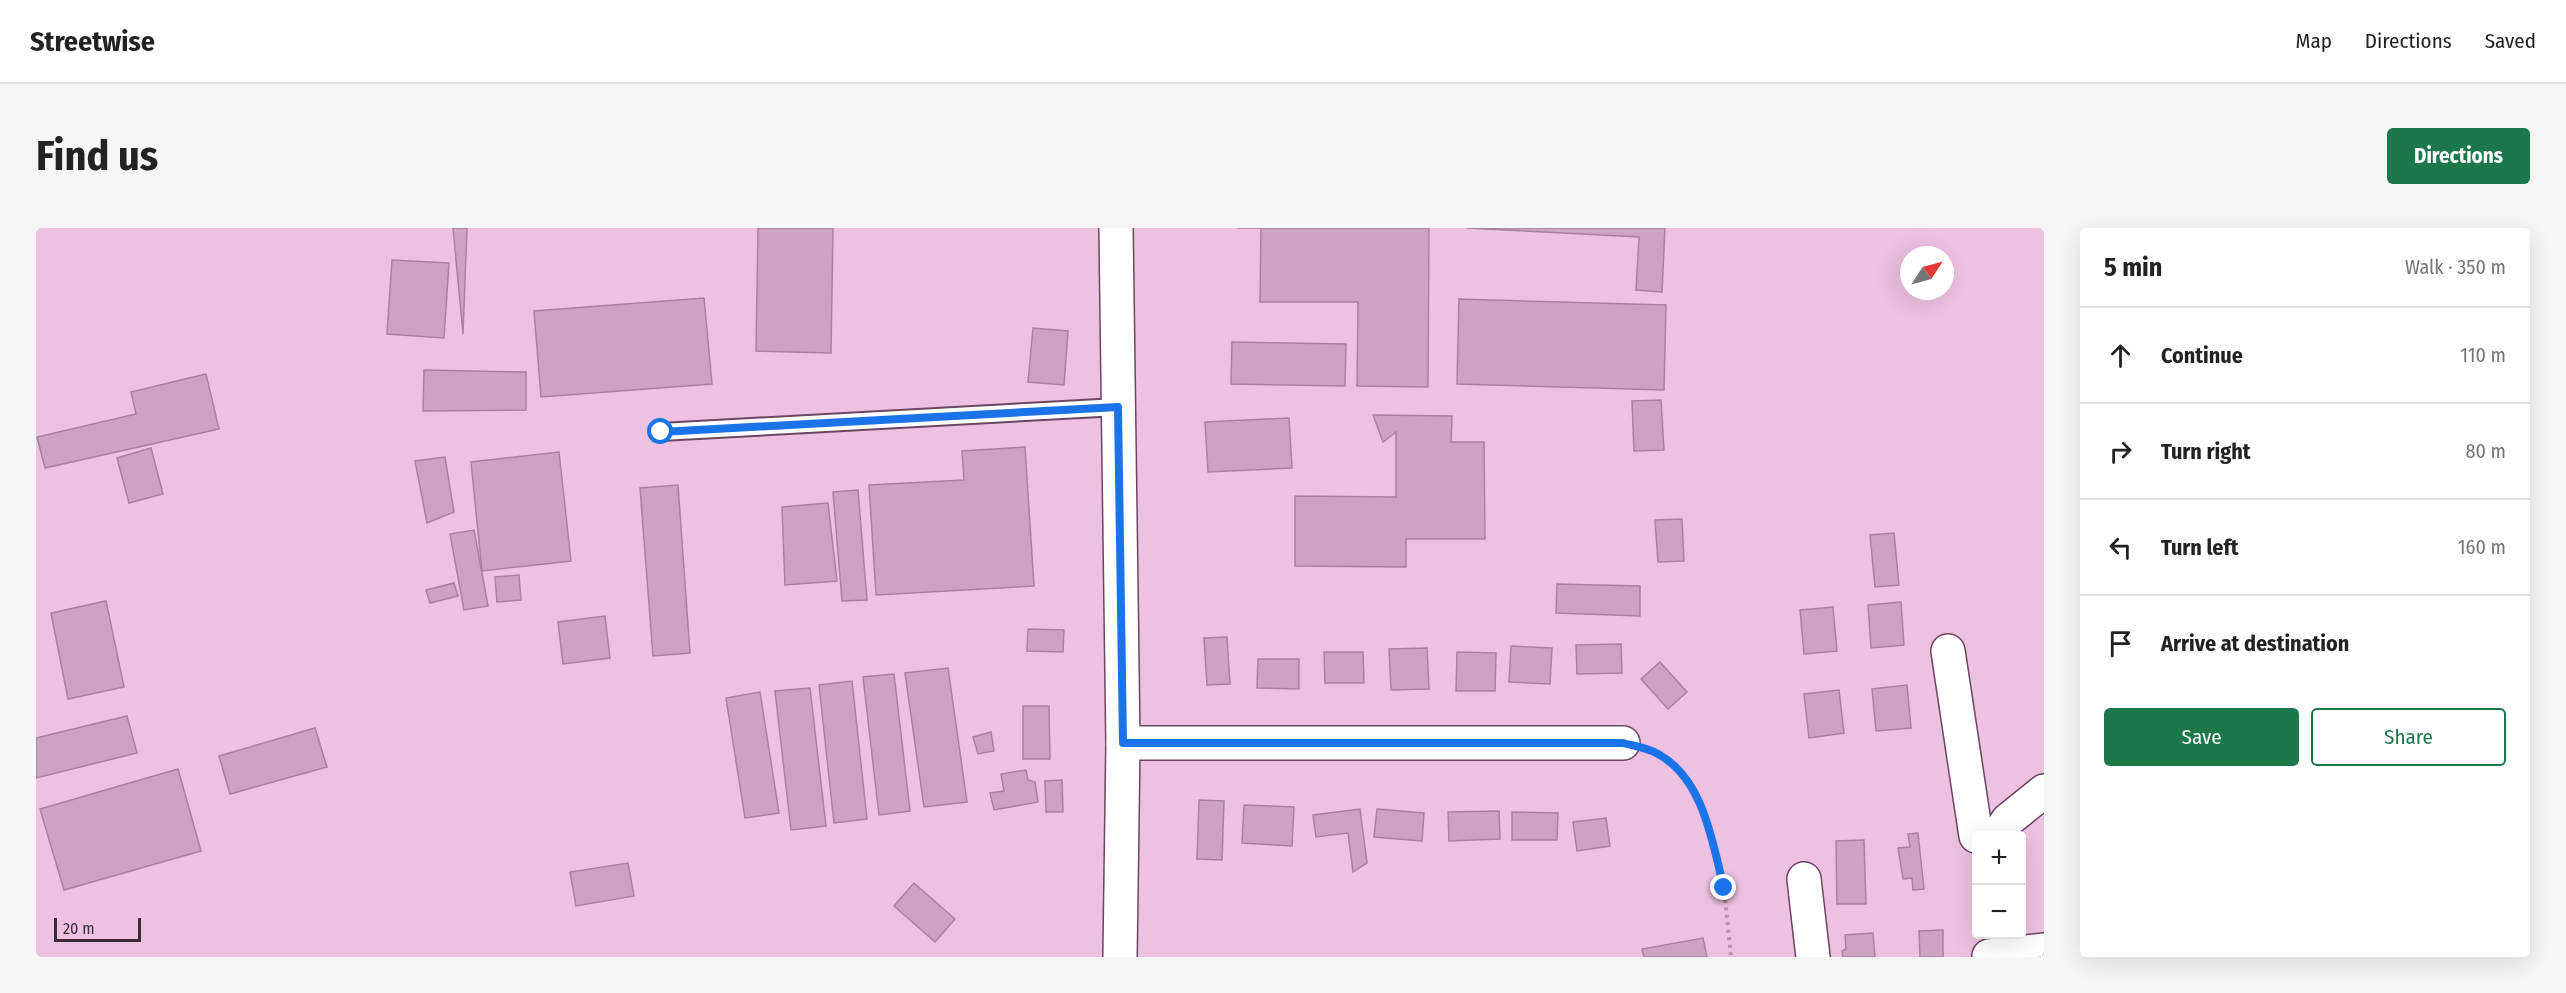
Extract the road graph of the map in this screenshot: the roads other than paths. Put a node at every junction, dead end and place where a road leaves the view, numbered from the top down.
1 (1116, 228) edge
2 (1118, 407) junction
3 (661, 432) dead end
4 (1948, 651) dead end
5 (1123, 743) junction
6 (1623, 743) road end
7 (2044, 791) edge
8 (1976, 831) edge
9 (2000, 831) edge
10 (1804, 879) dead end
11 (1988, 949) edge
12 (2044, 950) edge
13 (1120, 957) edge
14 (1813, 957) edge

1 - 2 street
2 - 3 lane
2 - 5 street
4 - 8 street
5 - 6 street
5 - 13 street
7 - 9 street
10 - 14 street
11 - 12 street

